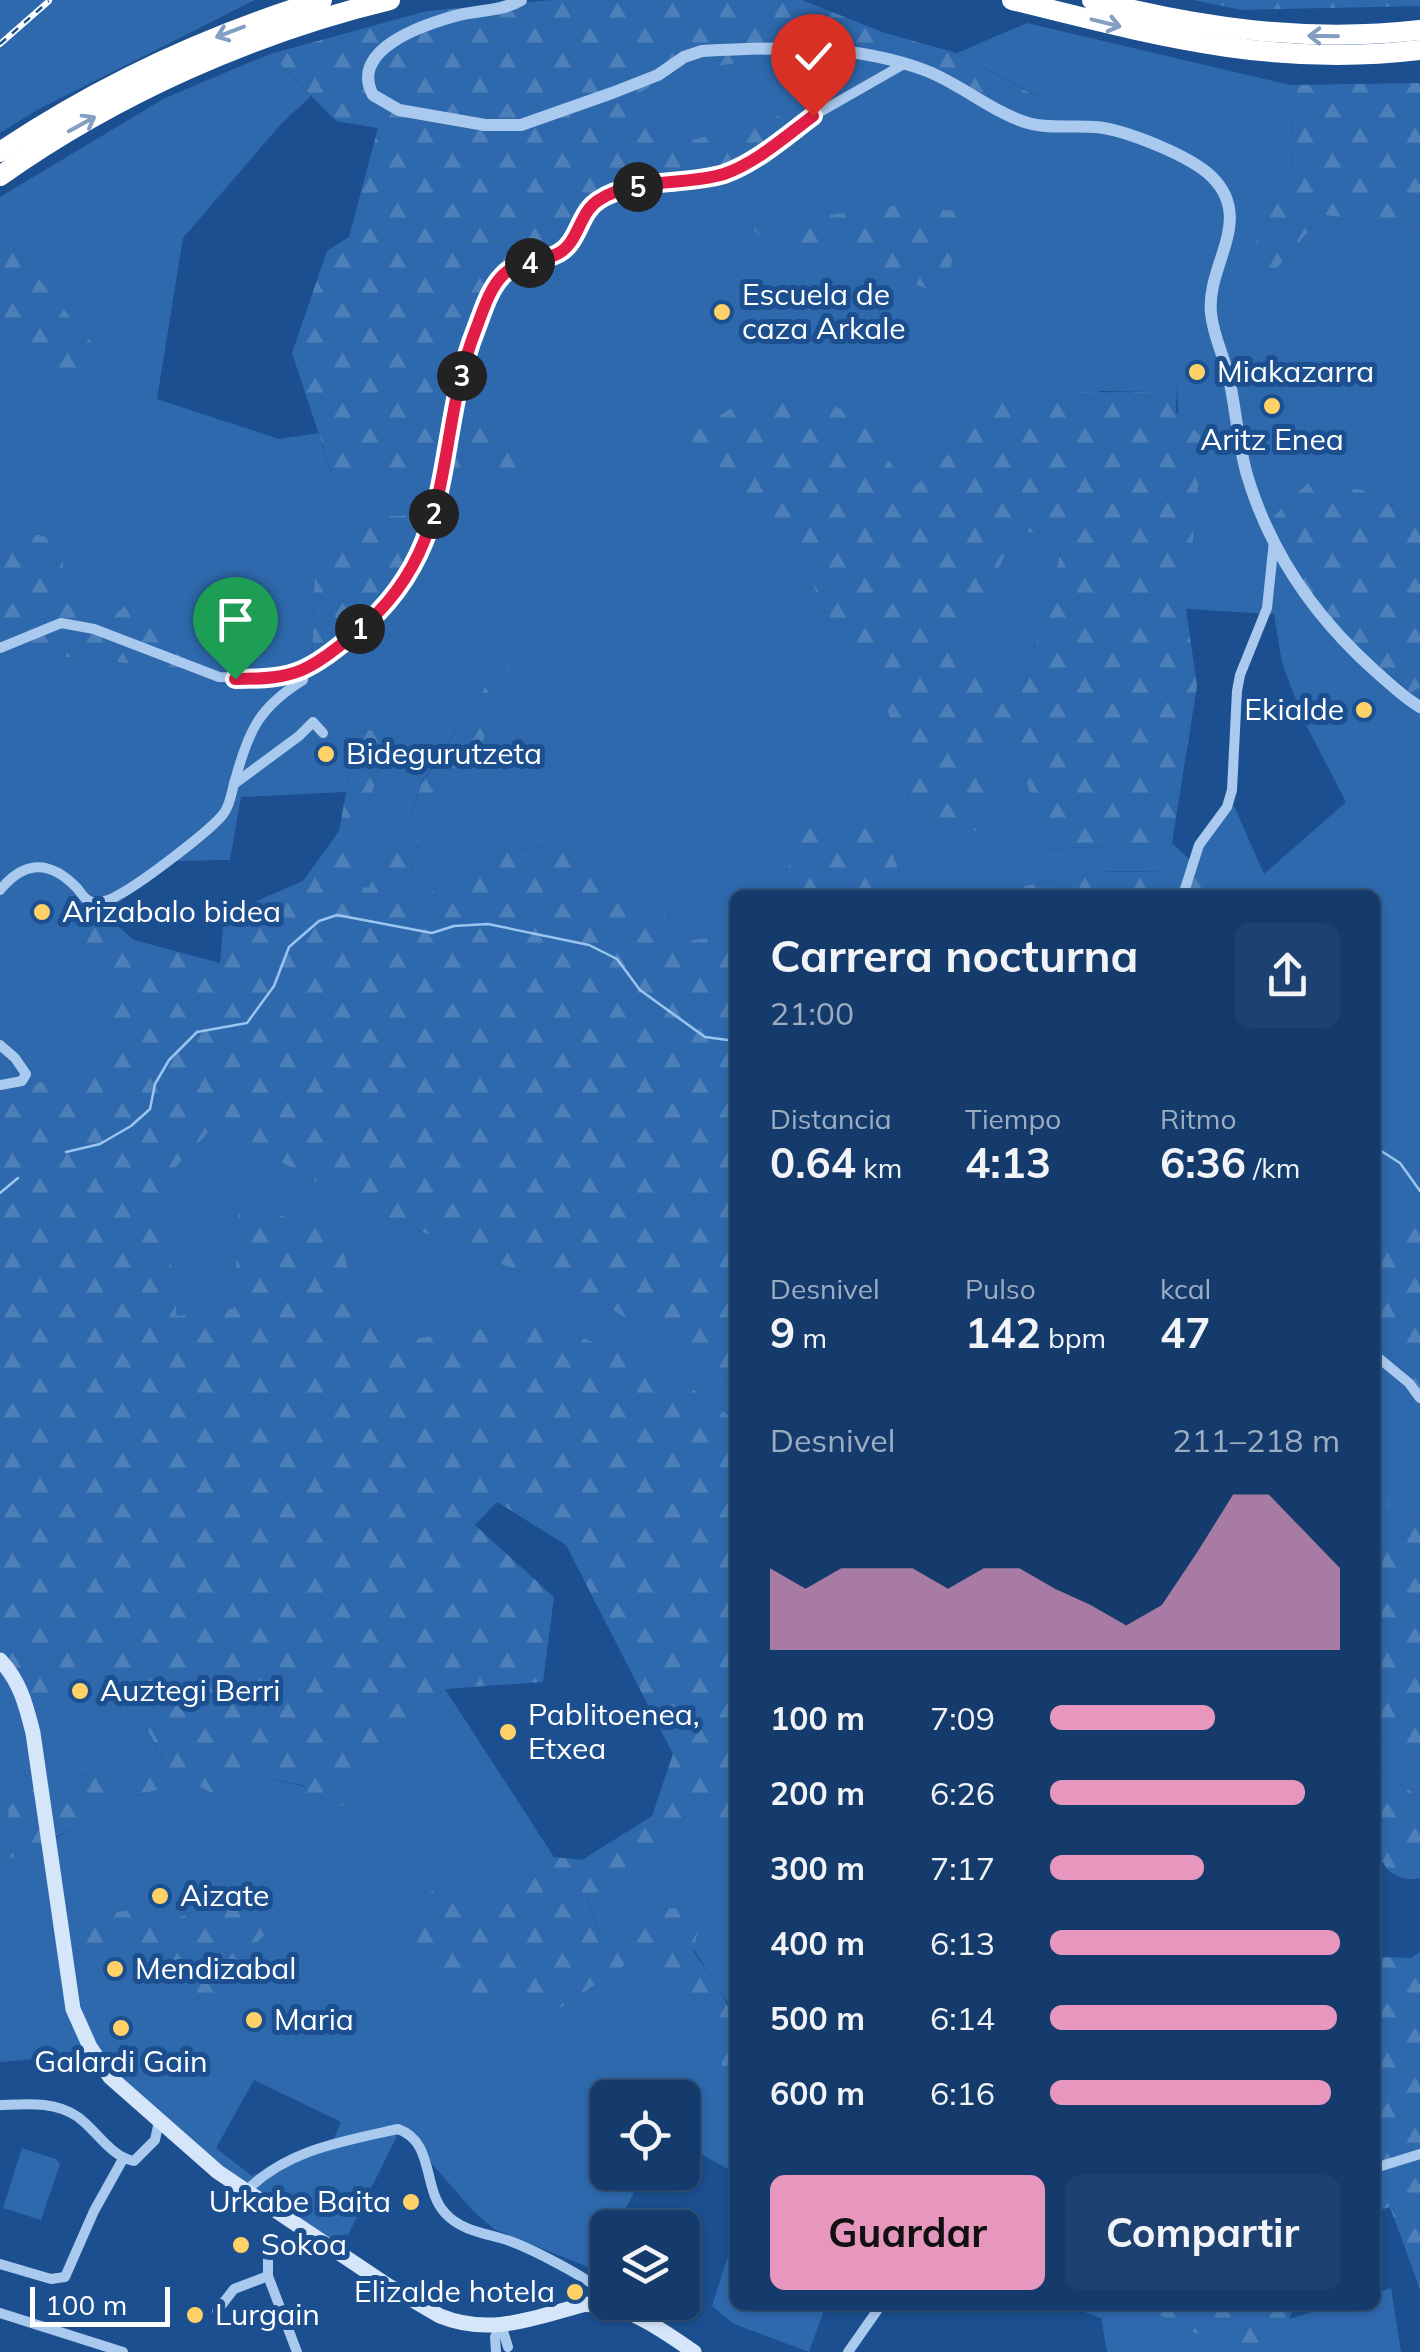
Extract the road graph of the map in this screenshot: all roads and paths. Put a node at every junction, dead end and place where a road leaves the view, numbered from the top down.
1 (322, 0) edge
2 (390, 0) edge
3 (521, 0) edge
4 (1012, 0) edge
5 (1092, 0) edge
6 (1420, 30) edge
7 (1420, 50) edge
8 (904, 64) junction
9 (0, 152) edge
10 (0, 176) edge
11 (1274, 541) junction
12 (0, 648) edge
13 (304, 672) junction
14 (1420, 707) edge
15 (323, 733) dead end
16 (234, 784) junction
17 (5, 877) edge
18 (0, 890) edge
19 (1185, 890) edge
20 (0, 1045) edge
21 (0, 1085) edge
22 (1380, 1359) edge
23 (1420, 1398) edge
24 (0, 1660) edge
25 (0, 2104) edge
26 (159, 2121) junction
27 (1420, 2154) edge
28 (123, 2159) junction
29 (1380, 2166) edge
30 (244, 2192) junction
31 (268, 2249) dead end
32 (0, 2264) edge
33 (268, 2276) junction
34 (590, 2282) edge
35 (590, 2304) edge
36 (877, 2310) edge
37 (217, 2311) dead end
38 (0, 2313) edge
39 (528, 2317) junction
40 (465, 2320) junction
41 (647, 2320) edge
42 (499, 2322) junction
43 (496, 2350) edge
44 (508, 2350) edge
45 (123, 2352) edge
46 (297, 2352) edge
47 (694, 2352) edge
48 (848, 2352) edge

1 -> 9 highway
10 -> 2 highway
3 - 8 street
4 -> 7 highway
6 -> 5 highway
8 - 11 street
8 - 13 street
11 - 14 street
11 - 19 street
12 - 13 street
13 - 16 street
15 - 16 street
16 - 17 street
17 - 18 street
20 - 21 street
22 - 23 street
24 - 26 main road
25 - 28 street
26 - 28 street
26 - 30 main road
27 - 29 street
28 - 32 street
30 - 34 street
30 - 40 main road
31 - 33 street
33 - 37 street
33 - 46 street
35 - 39 main road
36 - 48 street
38 - 45 street
39 - 42 main road
39 - 44 street
40 - 42 main road
40 - 43 street
41 - 47 main road
42 - 43 street
42 - 44 street

